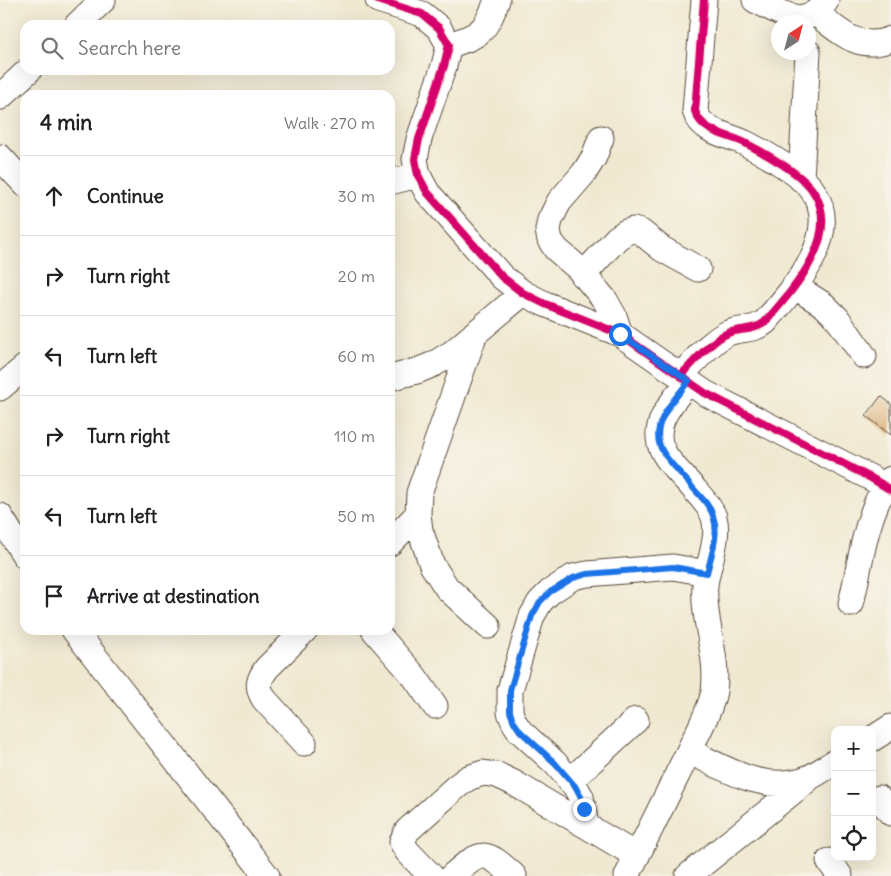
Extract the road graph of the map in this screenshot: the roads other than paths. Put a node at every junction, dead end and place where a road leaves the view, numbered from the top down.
1 (103, 0) edge
2 (378, 0) edge
3 (497, 0) edge
4 (704, 0) edge
5 (755, 0) edge
6 (814, 14) edge
7 (82, 20) edge
8 (891, 39) edge
9 (449, 45) junction
10 (808, 60) edge
11 (24, 75) edge
12 (0, 98) edge
13 (601, 138) dead end
14 (0, 157) edge
15 (418, 175) junction
16 (20, 179) edge
17 (801, 179) junction
18 (395, 181) edge
19 (698, 269) dead end
20 (583, 275) junction
21 (794, 286) junction
22 (523, 293) junction
23 (475, 333) junction
24 (620, 334) junction
25 (864, 356) dead end
26 (20, 371) edge
27 (395, 377) edge
28 (685, 378) junction
29 (0, 388) edge
30 (889, 485) edge
31 (418, 514) junction
32 (0, 516) edge
33 (395, 538) edge
34 (20, 548) edge
35 (707, 573) junction
36 (851, 604) dead end
37 (488, 626) dead end
38 (78, 635) edge
39 (300, 635) edge
40 (378, 635) edge
41 (435, 706) dead end
42 (636, 720) dead end
43 (891, 727) edge
44 (876, 736) edge
45 (304, 743) dead end
46 (689, 750) junction
47 (831, 764) edge
48 (809, 778) junction
49 (570, 781) junction
50 (586, 825) junction
51 (632, 866) edge
52 (267, 876) edge
53 (431, 876) edge
54 (452, 876) edge
55 (514, 876) edge
56 (688, 876) edge

1 - 7 street
2 - 9 street
3 - 9 street
4 - 17 street
5 - 6 street
6 - 8 street
9 - 15 street
10 - 17 street
11 - 12 street
13 - 20 street
14 - 16 street
15 - 18 street
15 - 22 street
17 - 21 street
19 - 20 street
20 - 24 street
21 - 25 street
21 - 28 street
22 - 23 street
22 - 24 street
23 - 27 street
23 - 31 street
24 - 28 street
26 - 29 street
28 - 30 street
28 - 35 street
30 - 36 street
31 - 33 street
31 - 37 street
32 - 34 street
35 - 46 street
35 - 49 street
38 - 52 street
39 - 45 street
40 - 41 street
42 - 49 street
43 - 44 street
46 - 48 street
46 - 51 street
47 - 48 street
48 - 56 street
49 - 50 street
50 - 51 street
50 - 53 street
54 - 55 street

